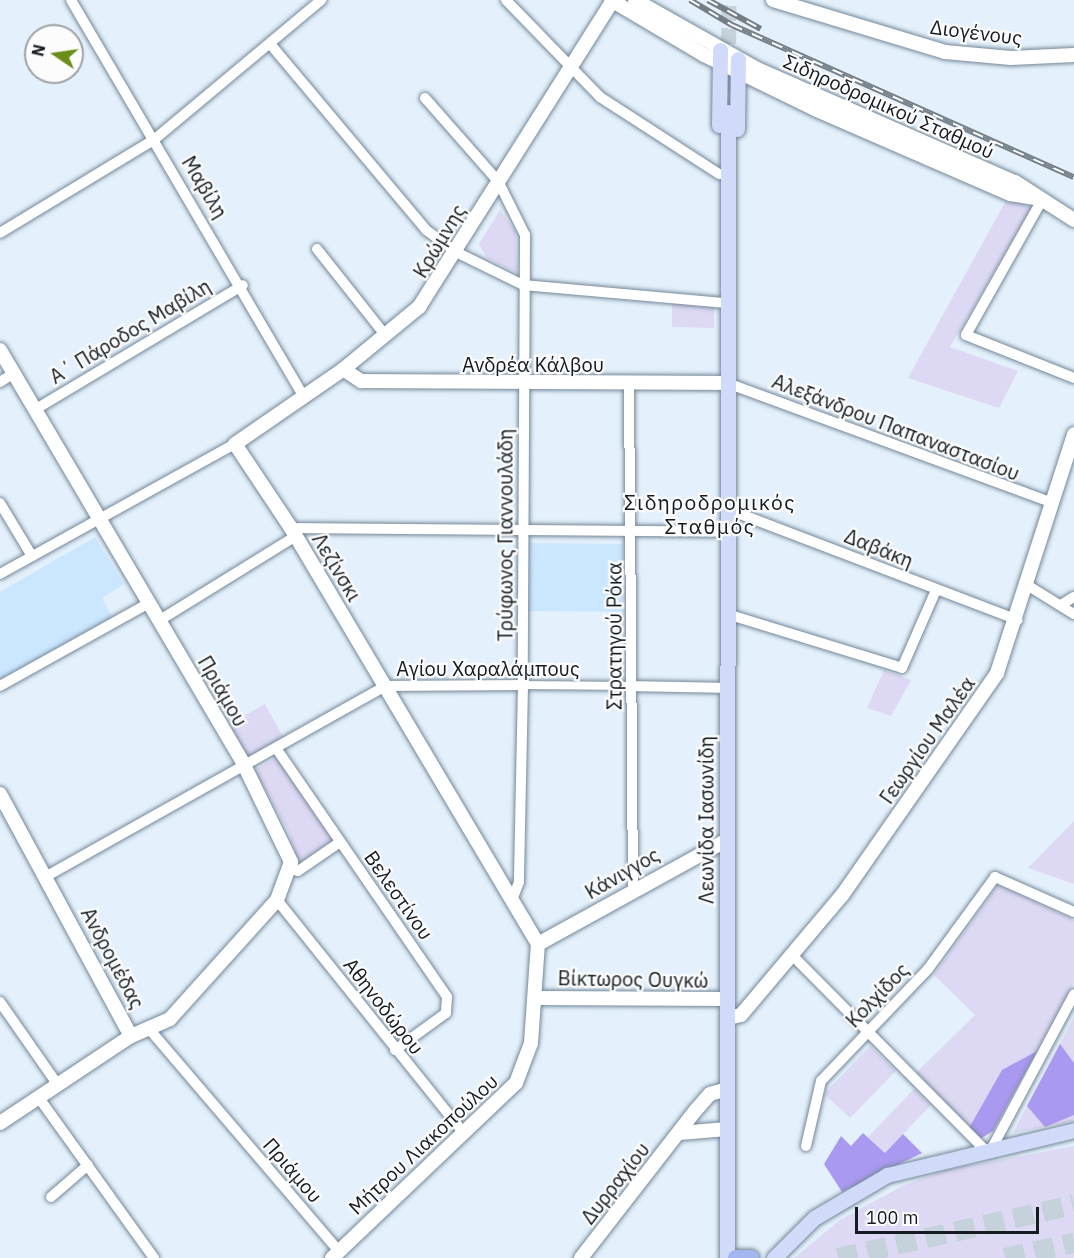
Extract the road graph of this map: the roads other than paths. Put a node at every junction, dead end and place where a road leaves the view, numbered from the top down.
1 (70, 0) edge
2 (321, 0) edge
3 (506, 0) edge
4 (612, 0) edge
5 (635, 0) edge
6 (773, 0) edge
7 (271, 45) junction
8 (1074, 55) edge
9 (720, 56) junction
10 (738, 66) junction
11 (573, 70) junction
12 (425, 98) dead end
13 (728, 112) tunnel mouth
14 (155, 139) junction
15 (719, 174) junction
16 (498, 181) junction
17 (1041, 200) junction
18 (1074, 220) edge
19 (0, 233) edge
20 (317, 249) dead end
21 (456, 252) junction
22 (726, 262) junction
23 (243, 285) junction
24 (523, 285) junction
25 (726, 303) junction
26 (386, 336) junction
27 (0, 350) edge
28 (343, 369) junction
29 (14, 373) junction
30 (1074, 378) edge
31 (0, 382) edge
32 (629, 383) junction
33 (727, 383) junction
34 (522, 385) junction
35 (303, 396) junction
36 (36, 408) junction
37 (1074, 434) edge
38 (235, 444) junction
39 (0, 503) edge
40 (1053, 503) junction
41 (727, 509) junction
42 (100, 518) junction
43 (522, 531) junction
44 (294, 532) junction
45 (631, 532) junction
46 (727, 532) junction
47 (32, 556) junction
48 (0, 574) edge
49 (1027, 585) junction
50 (936, 590) junction
51 (1074, 597) edge
52 (149, 603) junction
53 (1061, 605) junction
54 (727, 614) junction
55 (1074, 614) edge
56 (160, 620) junction
57 (1018, 620) junction
58 (523, 685) junction
59 (0, 686) edge
60 (386, 686) junction
61 (632, 686) junction
62 (727, 688) junction
63 (276, 747) junction
64 (244, 765) junction
65 (0, 794) edge
66 (727, 840) junction
67 (340, 842) junction
68 (290, 869) junction
69 (47, 876) junction
70 (633, 890) junction
71 (514, 895) junction
72 (278, 900) junction
73 (1074, 912) edge
74 (538, 944) junction
75 (792, 955) junction
76 (1074, 994) edge
77 (538, 998) junction
78 (727, 999) junction
79 (0, 1002) edge
80 (727, 1018) junction
81 (150, 1030) junction
82 (867, 1033) junction
83 (131, 1036) junction
84 (395, 1050) junction
85 (58, 1085) junction
86 (727, 1089) junction
87 (39, 1098) junction
88 (0, 1123) edge
89 (727, 1129) junction
90 (1074, 1130) edge
91 (464, 1133) junction
92 (680, 1133) junction
93 (806, 1146) dead end
94 (988, 1147) junction
95 (88, 1165) junction
96 (51, 1197) dead end
97 (335, 1254) edge
98 (154, 1258) edge
99 (581, 1258) edge
100 (727, 1258) edge
101 (736, 1258) edge
102 (751, 1258) edge
103 (774, 1258) edge

1 - 14 street, Μαβίλη
2 - 7 street
3 - 11 street
4 - 9 street
4 - 11 street, Κρώμνης
5 - 9 street
6 - 8 street, Διογένους
7 - 14 street
7 - 21 street
9 - 10 street, Σιδηροδρομικού Σταθμού
9 - 15 main road
10 - 17 street, Σιδηροδρομικού Σταθμού
10 - 22 main road
11 - 15 street
11 - 16 street, Κρώμνης
12 - 16 street, Τρύφωνος Γιαννουλάδη
13 - 22 main road
14 - 19 street
14 - 23 street, Μαβίλη
15 - 22 main road
16 - 21 street, Κρώμνης
16 - 24 street, Τρύφωνος Γιαννουλάδη
17 - 18 street, Σιδηροδρομικού Σταθμού
17 - 30 street
20 - 26 street
21 - 24 street
21 - 26 street, Κρώμνης
22 - 25 main road, Λεωνίδα Ιασωνίδη
23 - 35 street, Μαβίλη
23 - 36 street, Α΄ Πάροδος Μαβίλη
24 - 25 street
24 - 34 street, Τρύφωνος Γιαννουλάδη
25 - 33 main road, Λεωνίδα Ιασωνίδη
26 - 28 street, Κρώμνης
27 - 29 street, Πριάμου
28 - 34 street, Ανδρέα Κάλβου
28 - 35 street, Κρώμνης
29 - 31 street
29 - 36 street, Πριάμου
32 - 33 street, Ανδρέα Κάλβου
32 - 34 street, Ανδρέα Κάλβου
32 - 45 street, Στρατηγού Ρόκα
33 - 40 street, Αλεξάνδρου Παπαναστασίου
33 - 41 main road, Λεωνίδα Ιασωνίδη
34 - 43 street, Τρύφωνος Γιαννουλάδη
35 - 38 street, Κρώμνης
36 - 42 street, Πριάμου
37 - 40 street, Γεωργίου Μαλέα
38 - 42 street
38 - 44 street, Λεζίνσκι
39 - 47 street
40 - 49 street, Γεωργίου Μαλέα
41 - 46 main road, Λεωνίδα Ιασωνίδη
41 - 50 street, Δαβάκη
42 - 47 street
42 - 52 street, Πριάμου
43 - 44 street
43 - 45 street
43 - 58 street, Τρύφωνος Γιαννουλάδη
44 - 56 street
44 - 60 street, Λεζίνσκι
45 - 46 street
45 - 61 street, Στρατηγού Ρόκα
46 - 54 main road, Λεωνίδα Ιασωνίδη
47 - 48 street
49 - 53 street
49 - 57 street, Γεωργίου Μαλέα
50 - 54 street
50 - 57 street, Δαβάκη
51 - 53 street
52 - 56 street, Πριάμου
52 - 59 street
53 - 55 street
54 - 62 main road, Λεωνίδα Ιασωνίδη
56 - 64 street, Πριάμου
57 - 75 street, Γεωργίου Μαλέα
58 - 60 street, Αγίου Χαραλάμπους
58 - 61 street, Αγίου Χαραλάμπους
58 - 71 street, Τρύφωνος Γιαννουλάδη
60 - 63 street, Αγίου Χαραλάμπους
60 - 71 street, Λεζίνσκι
61 - 62 street, Αγίου Χαραλάμπους
61 - 70 street, Στρατηγού Ρόκα
62 - 66 main road, Λεωνίδα Ιασωνίδη
63 - 64 street, Αγίου Χαραλάμπους
63 - 67 street, Βελεστίνου
64 - 68 street, Πριάμου
64 - 69 street, Αγίου Χαραλάμπους
65 - 69 street, Ανδρομέδας
66 - 70 street, Κάνιγγος
66 - 78 main road, Λεωνίδα Ιασωνίδη
67 - 68 street
67 - 84 street, Βελεστίνου
68 - 72 street
69 - 83 street, Ανδρομέδας
70 - 74 street, Κάνιγγος
71 - 74 street, Λεζίνσκι
72 - 81 street
72 - 84 street, Αθηνοδώρου
73 - 82 street, Κολχίδος
74 - 77 street, Μήτρου Λιακοπούλου
75 - 80 street, Γεωργίου Μαλέα
75 - 82 street
76 - 94 street
77 - 78 street, Βίκτωρος Ουγκώ
77 - 91 street, Μήτρου Λιακοπούλου
78 - 80 main road, Λεωνίδα Ιασωνίδη
79 - 85 street
80 - 86 main road, Λεωνίδα Ιασωνίδη
81 - 83 street
81 - 97 street, Πριάμου
82 - 93 street, Κολχίδος
82 - 94 street
83 - 85 street, Ανδρομέδας
84 - 91 street, Αθηνοδώρου
85 - 87 street, Ανδρομέδας
86 - 89 main road, Λεωνίδα Ιασωνίδη
86 - 92 street, Δυρραχίου
87 - 88 street, Ανδρομέδας
87 - 95 street
89 - 92 street
89 - 100 main road, Λεωνίδα Ιασωνίδη
90 - 94 main road
91 - 97 street, Μήτρου Λιακοπούλου
92 - 99 street, Δυρραχίου
94 - 103 main road
95 - 96 street
95 - 98 street
101 - 102 main road

